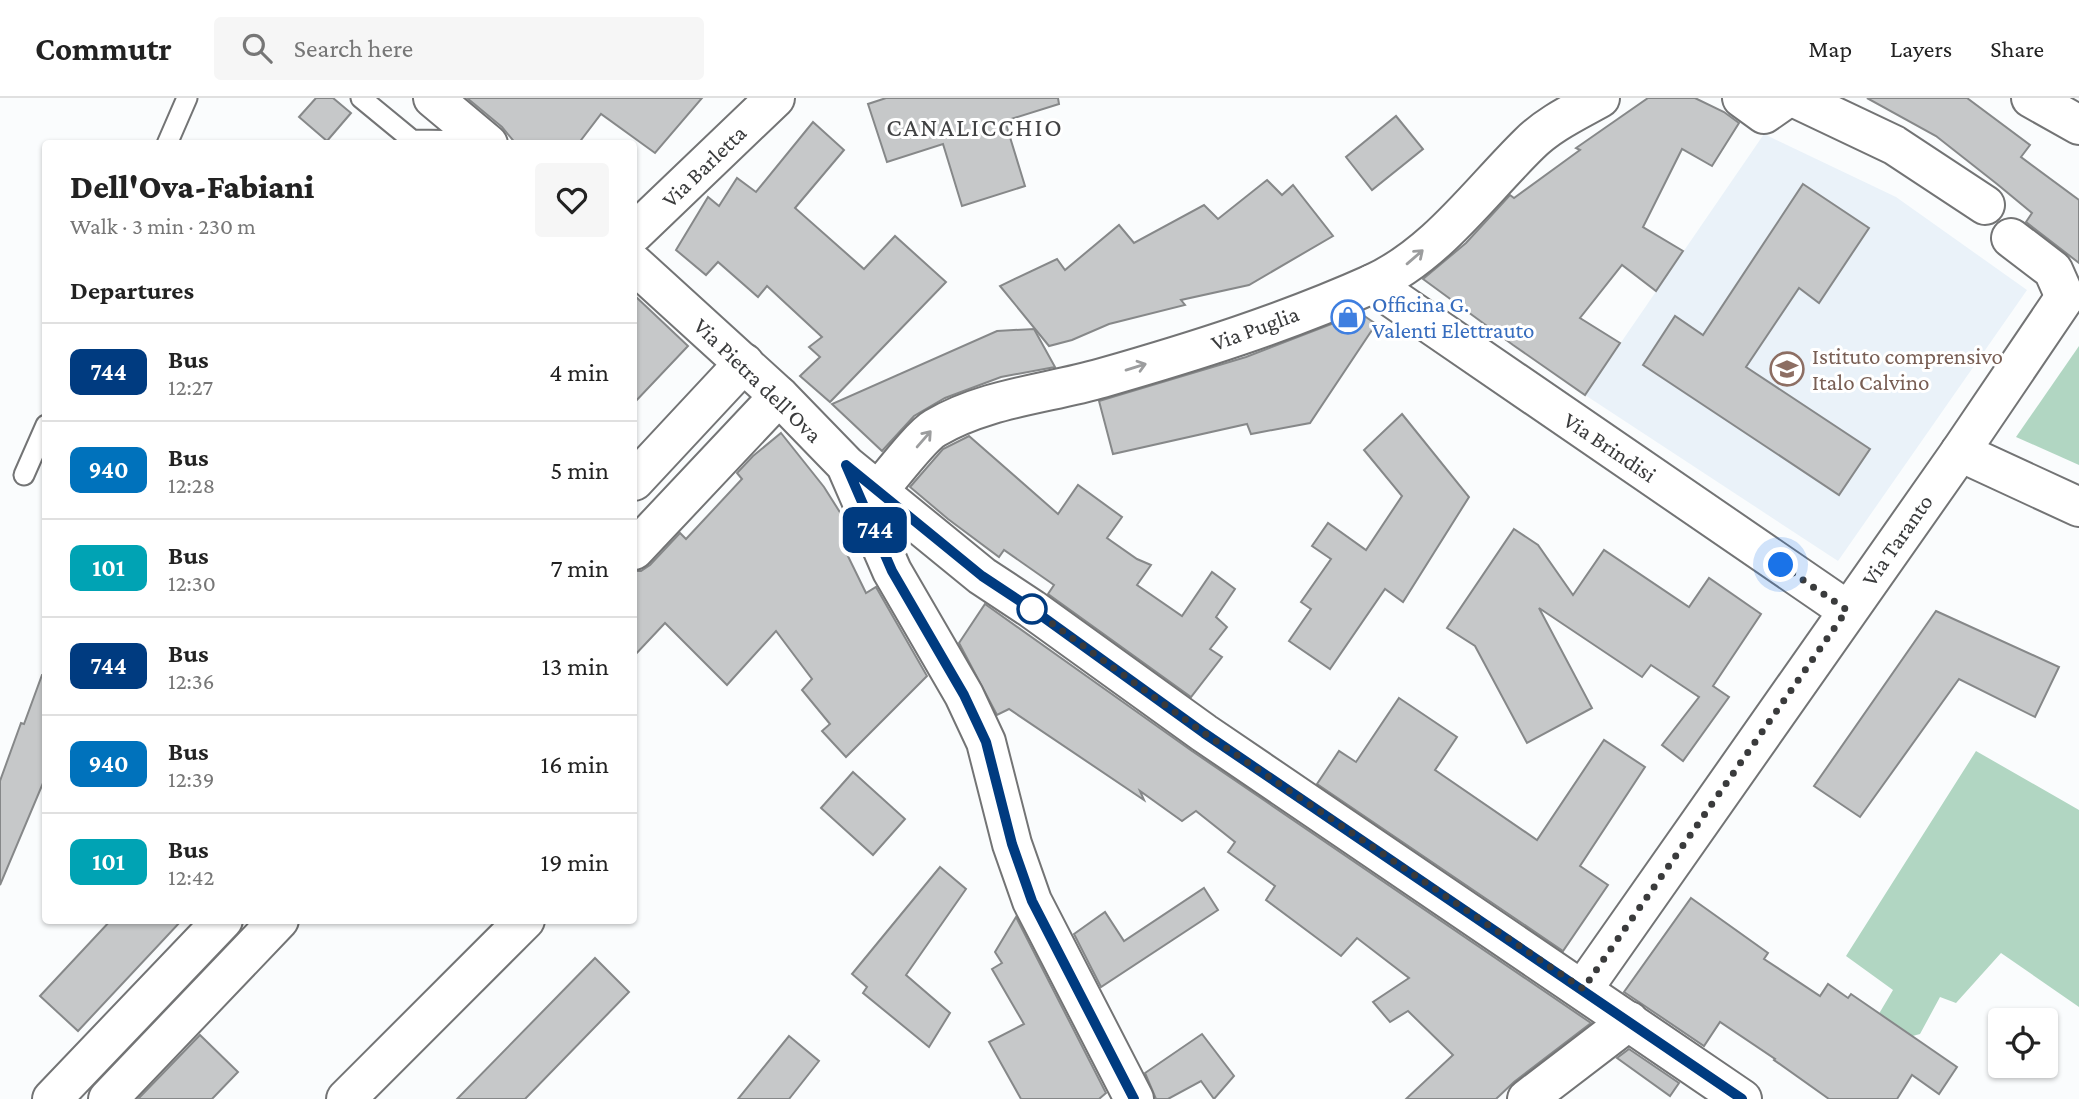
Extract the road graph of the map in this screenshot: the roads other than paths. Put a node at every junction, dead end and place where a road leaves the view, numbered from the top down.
1 (187, 98) edge
2 (360, 98) edge
3 (433, 98) edge
4 (775, 98) edge
5 (1600, 98) edge
6 (1742, 98) edge
7 (1787, 98) edge
8 (1795, 98) edge
9 (2031, 98) edge
10 (2079, 125) edge
11 (169, 140) edge
12 (412, 140) edge
13 (485, 140) edge
14 (1985, 205) dead end
15 (637, 230) edge
16 (2011, 238) dead end
17 (637, 267) edge
18 (1372, 284) junction
19 (2072, 297) edge
20 (744, 363) junction
21 (779, 397) junction
22 (42, 434) edge
23 (1960, 452) junction
24 (846, 465) junction
25 (24, 475) dead end
26 (637, 478) edge
27 (878, 491) junction
28 (2079, 507) edge
29 (919, 525) junction
30 (637, 547) edge
31 (888, 561) junction
32 (1847, 610) junction
33 (219, 924) edge
34 (275, 924) edge
35 (521, 924) edge
36 (1583, 989) junction
37 (1629, 1021) junction
38 (1132, 1098) edge
39 (52, 1099) edge
40 (108, 1099) edge
41 (346, 1099) edge
42 (1527, 1099) edge
43 (1742, 1099) edge

1 - 11 lane
2 - 12 lane
3 - 13 street
4 - 15 street, Via Barletta
18 -> 5 street, Via Puglia
6 - 7 street
8 - 14 street
9 - 10 street
16 - 19 street
17 - 20 street, Via Pietra dell'Ova
27 -> 18 street, Via Puglia
18 - 32 street, Via Brindisi
19 - 23 street, Via Taranto
20 - 21 street, Via Pietra dell'Ova
20 - 26 street
21 - 24 street, Via Pietra dell'Ova
21 - 30 street
22 - 25 lane
23 - 28 street
23 - 32 street, Via Taranto
24 - 27 street, Via Pietra dell'Ova
24 - 31 street
27 - 29 street, Via Pietra dell'Ova
29 - 31 street
29 - 36 street, Via Pietra dell'Ova
31 - 38 street
32 - 36 street, Via Taranto
33 - 39 street
34 - 40 street
35 - 41 street
36 - 37 street, Via Pietra dell'Ova
37 - 42 street
37 - 43 street, Via Pietra dell'Ova

